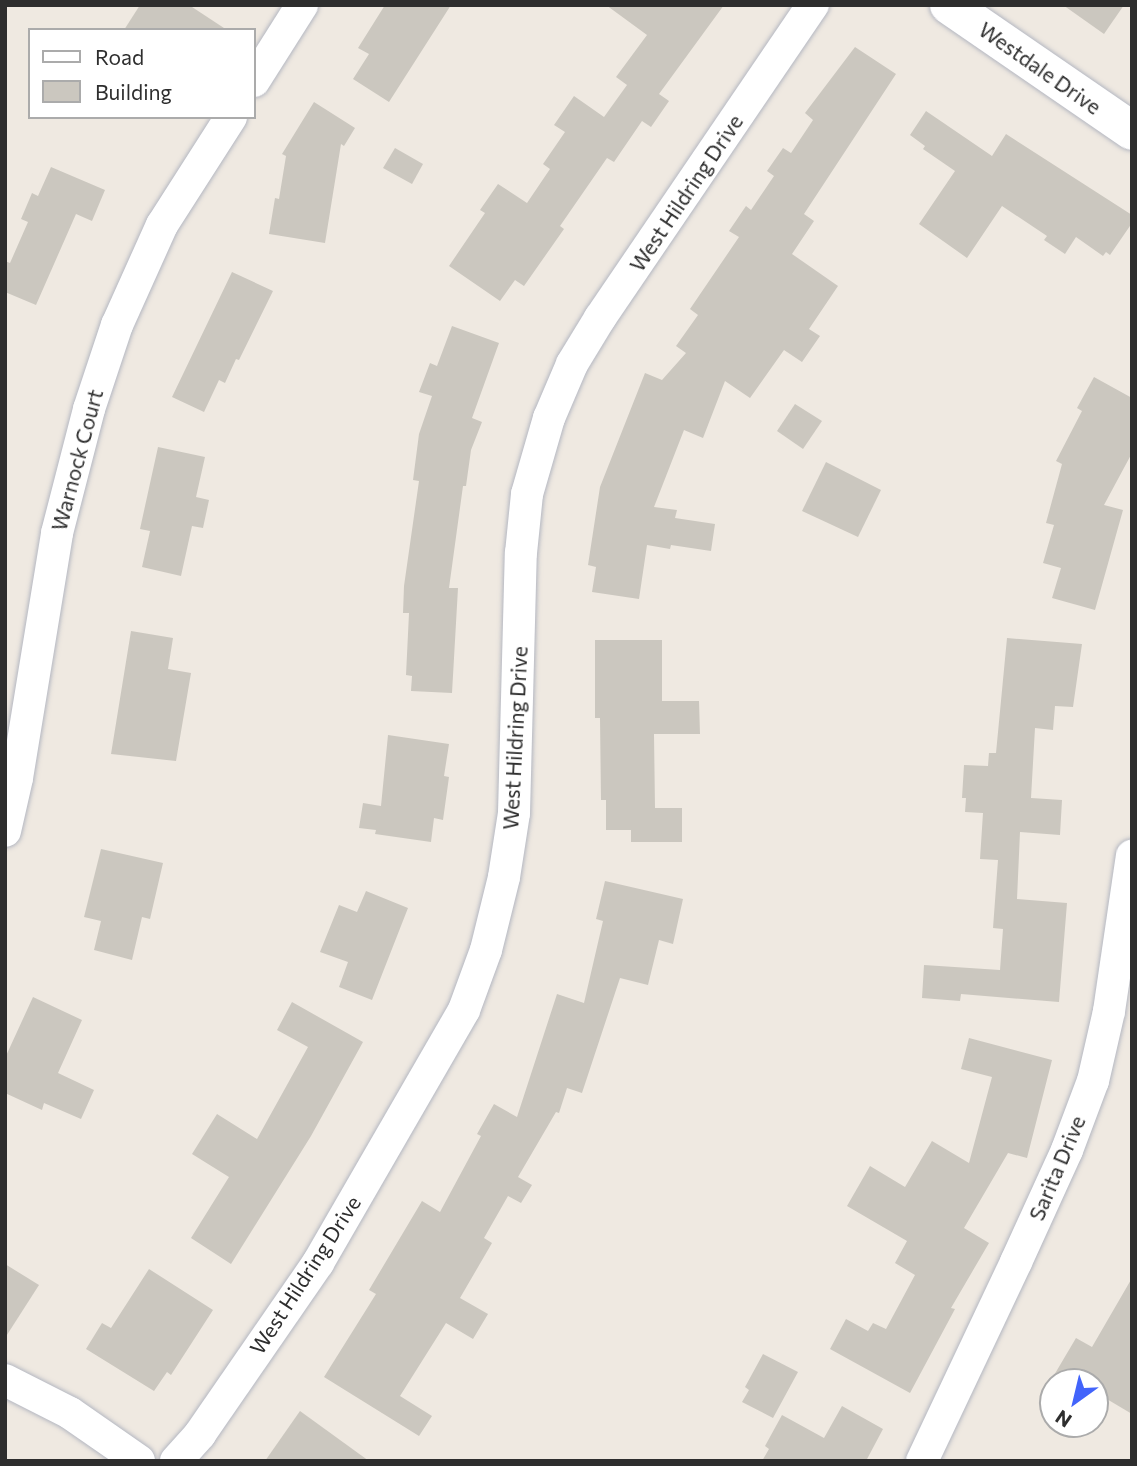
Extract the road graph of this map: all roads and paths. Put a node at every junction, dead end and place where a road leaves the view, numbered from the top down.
1 (302, 5) edge
2 (813, 5) edge
3 (949, 5) edge
4 (256, 78) edge
5 (230, 119) edge
6 (1132, 131) edge
7 (5, 831) edge
8 (1132, 856) edge
9 (5, 1380) edge
10 (139, 1461) edge
11 (176, 1461) edge
12 (922, 1461) edge

1 - 4 street
2 - 11 street, West Hildring Drive
3 - 6 street, Westdale Drive
5 - 7 street, Warnock Court
8 - 12 street, Sarita Drive
9 - 10 street

